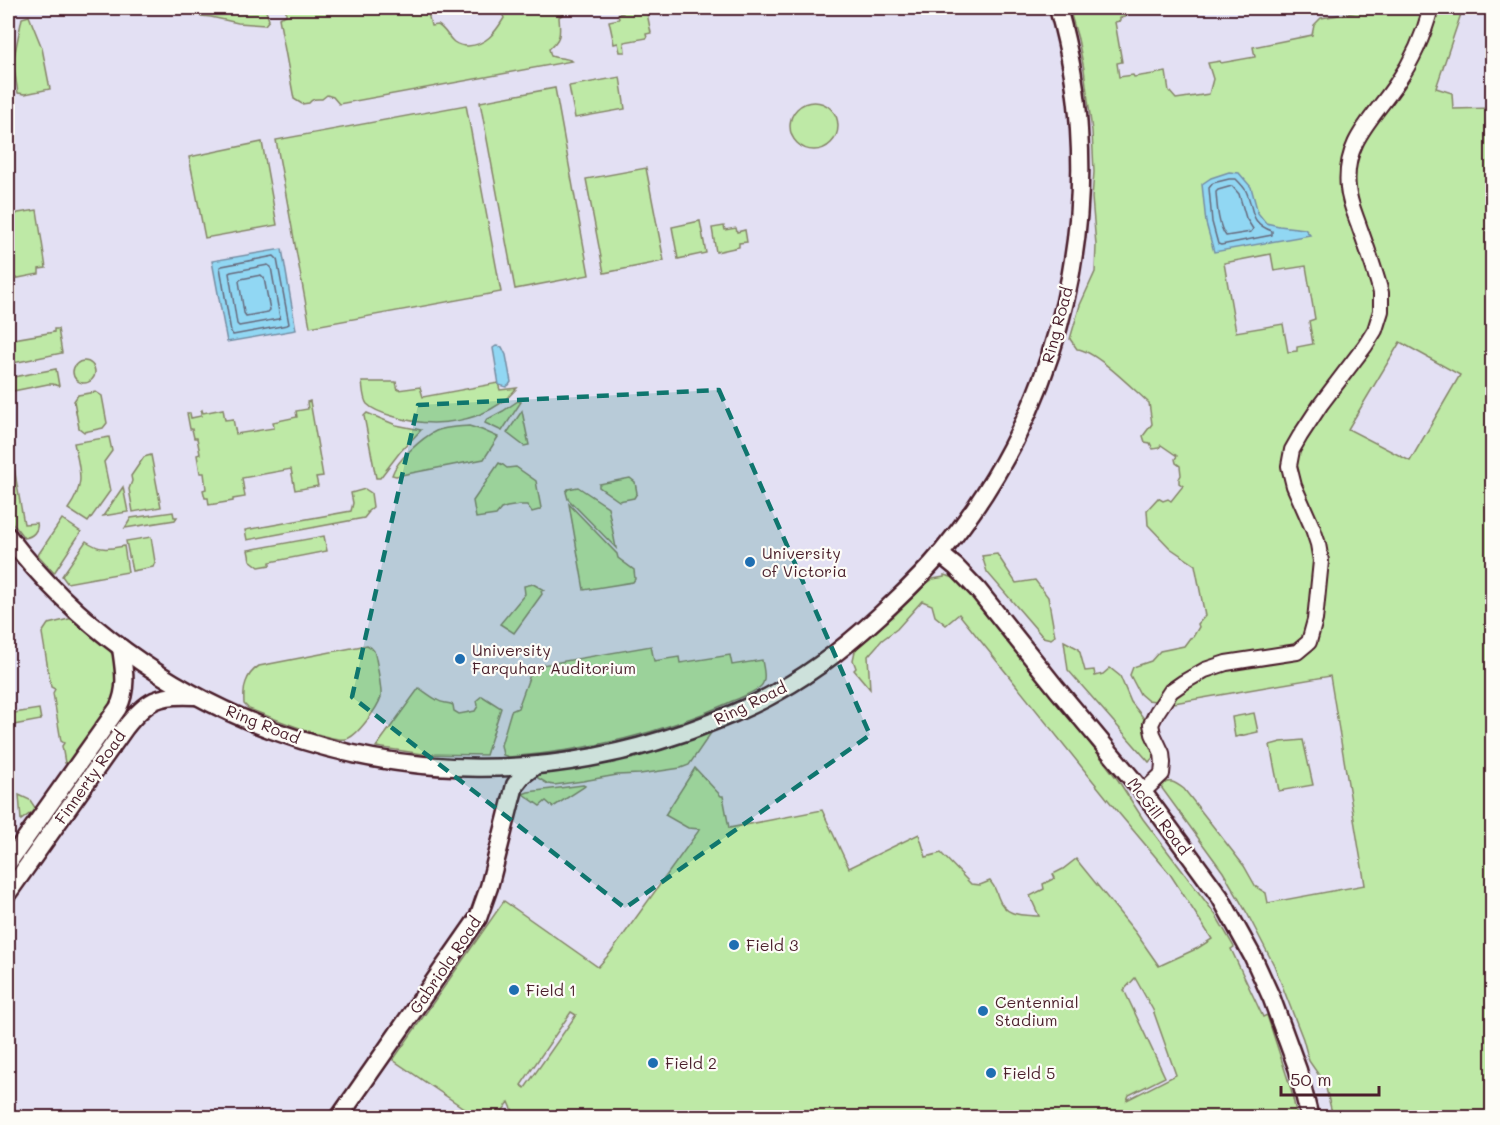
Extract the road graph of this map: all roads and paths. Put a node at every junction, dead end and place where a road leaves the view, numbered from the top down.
1 (1058, 8) edge
2 (1431, 8) edge
3 (8, 536) edge
4 (940, 554) junction
5 (121, 648) junction
6 (195, 696) junction
7 (535, 766) junction
8 (1143, 792) junction
9 (8, 863) edge
10 (8, 892) edge
11 (337, 1118) edge
12 (1310, 1118) edge

1 - 4 street, Ring Road
2 - 8 street
3 - 5 street, Ring Road
4 - 7 street, Ring Road
4 - 8 street, McGill Road
5 - 6 street, Ring Road
5 - 9 street, Finnerty Road
6 - 7 street, Ring Road
6 - 10 street, Finnerty Road
7 - 11 street, Gabriola Road
8 - 12 street, McGill Road

